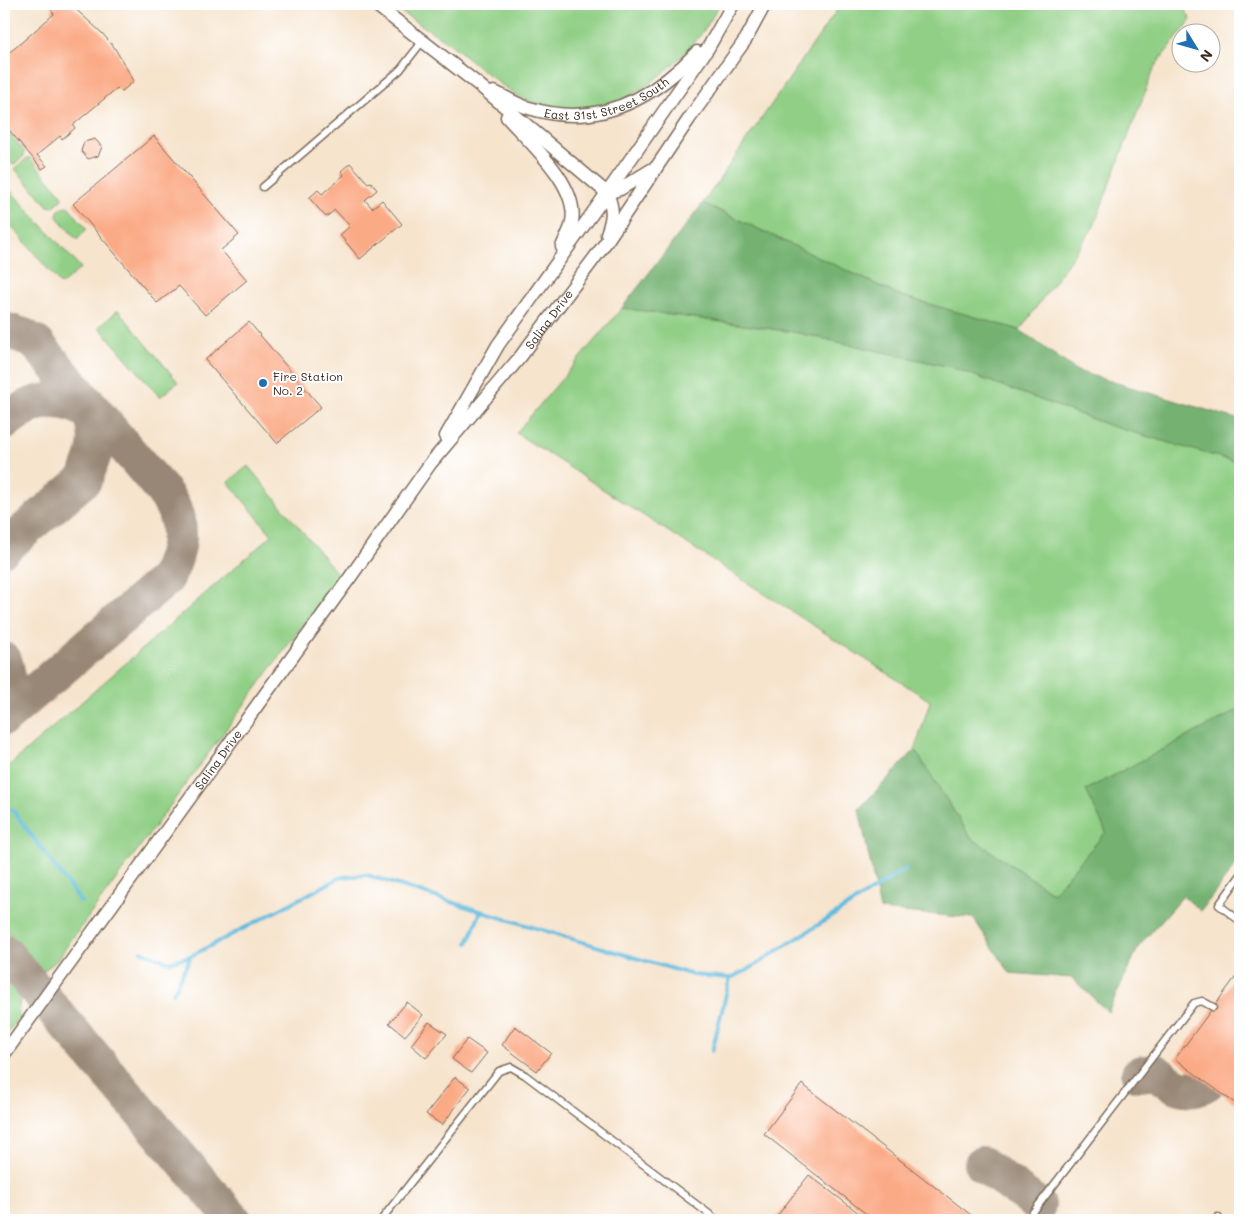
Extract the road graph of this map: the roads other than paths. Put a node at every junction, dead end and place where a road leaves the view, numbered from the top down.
1 (375, 4) edge
2 (733, 4) edge
3 (765, 4) edge
4 (718, 30) junction
5 (422, 42) junction
6 (479, 85) junction
7 (658, 166) junction
8 (263, 187) dead end
9 (607, 192) junction
10 (602, 248) junction
11 (552, 270) junction
12 (430, 464) junction
13 (1240, 876) edge
14 (1240, 921) edge
15 (1213, 1007) dead end
16 (4, 1054) edge
17 (381, 1220) edge
18 (717, 1220) edge
19 (1027, 1220) edge

1 - 5 street, East 31st Street South
2 - 4 street, Salina Drive
3 - 7 street, Salina Drive
4 - 6 street, East 31st Street South
4 - 9 street, Salina Drive
5 - 6 street, East 31st Street South
5 - 8 lane
6 - 9 street, East 31st Street South
6 - 11 street, Salina Drive
7 - 9 street, Salina Drive
7 - 10 street, Salina Drive
9 - 10 street
9 - 11 street, Salina Drive
10 - 12 street, Salina Drive
11 - 12 street, Salina Drive
12 - 16 street, Salina Drive
13 - 14 lane
15 - 19 lane
17 - 18 lane

